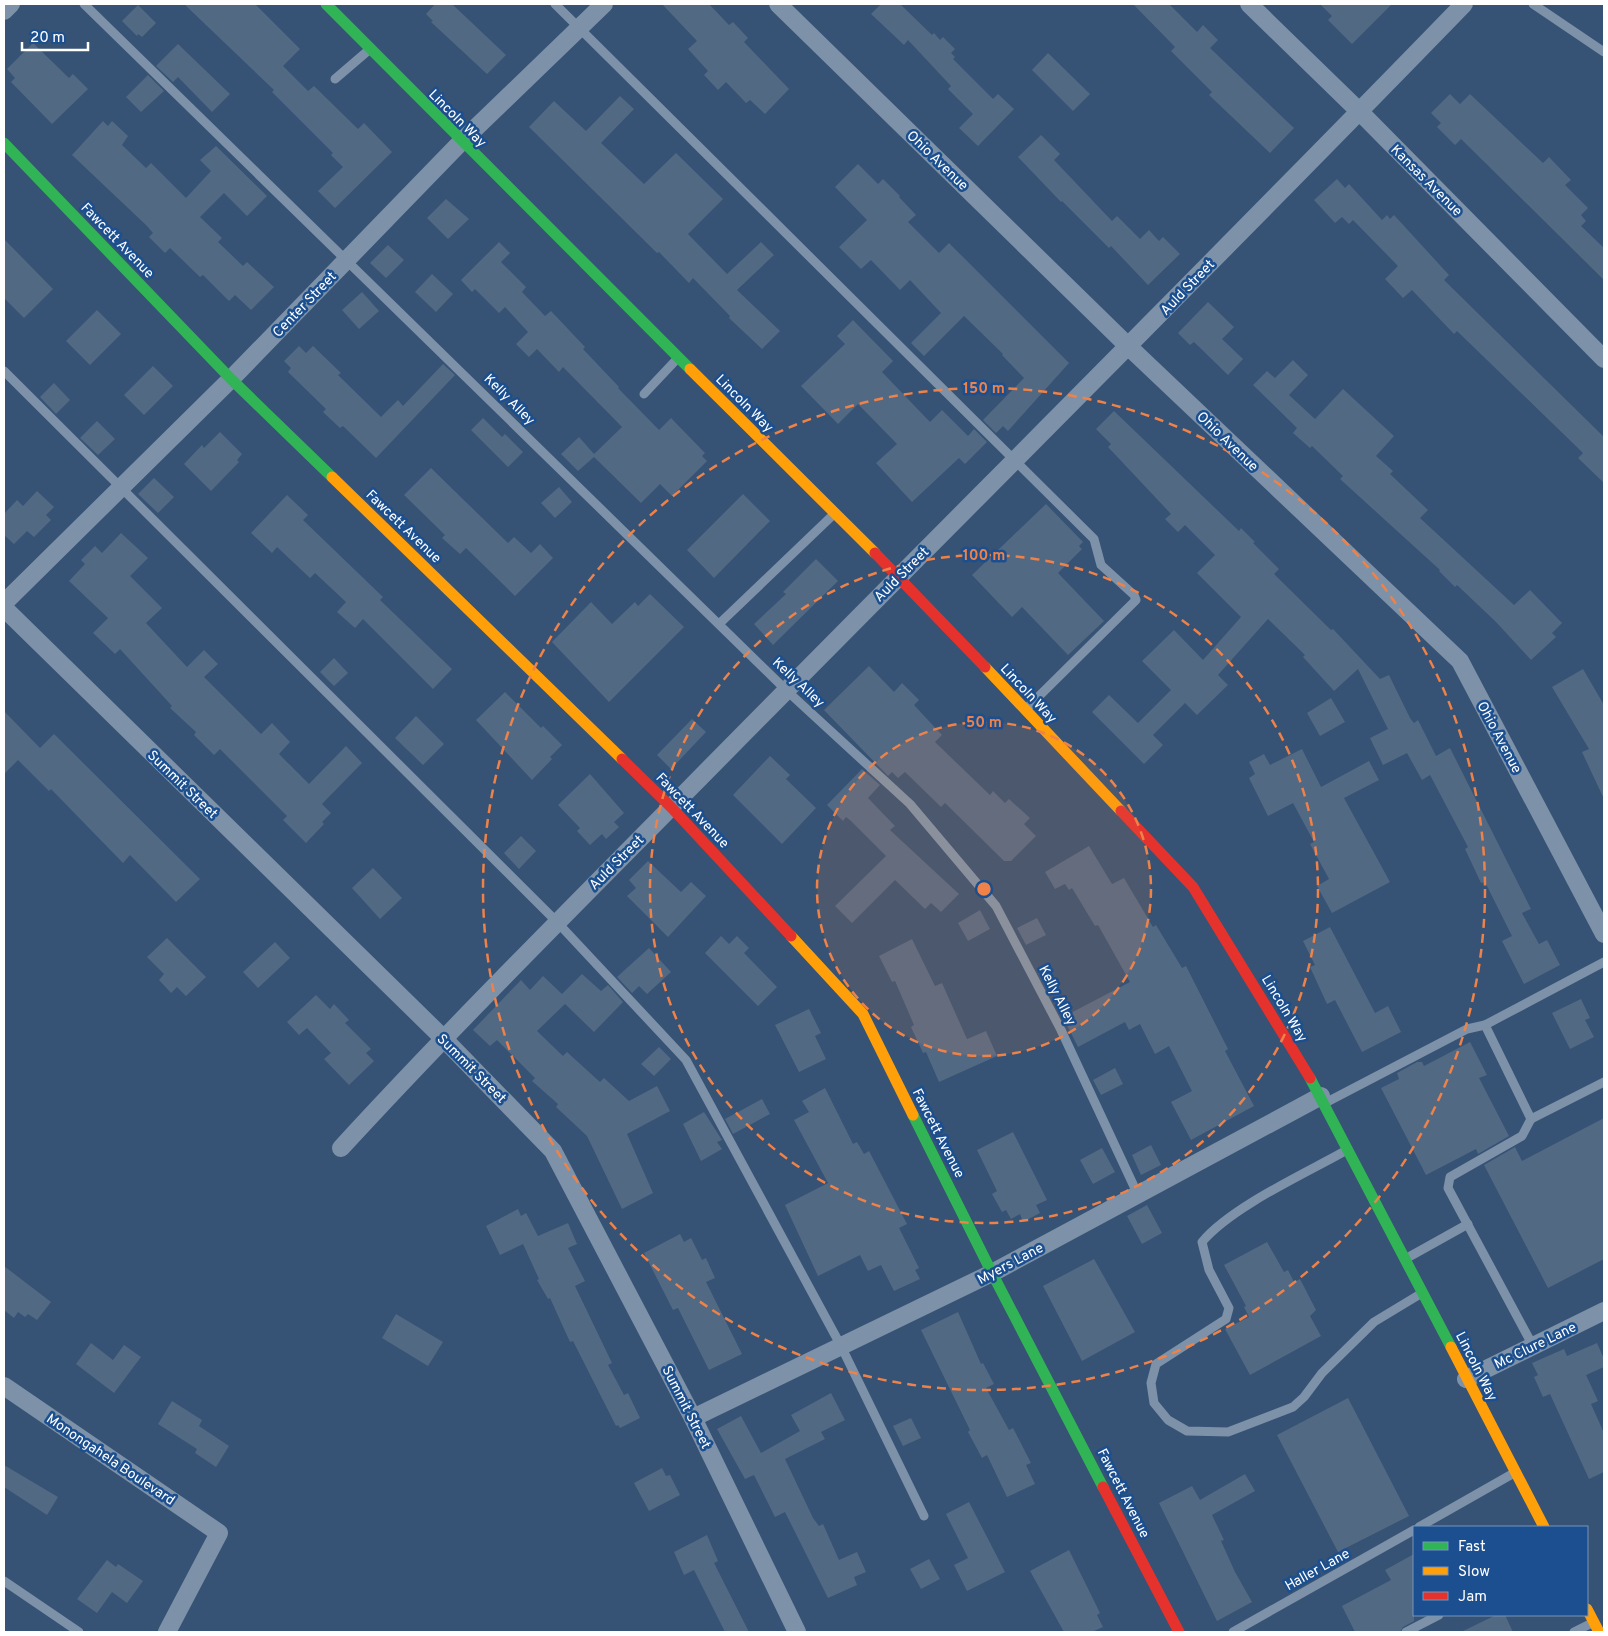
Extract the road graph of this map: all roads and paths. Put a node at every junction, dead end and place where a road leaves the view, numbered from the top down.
1 (11, 4) edge
2 (84, 4) edge
3 (326, 4) edge
4 (555, 4) edge
5 (604, 4) edge
6 (778, 4) edge
7 (1248, 4) edge
8 (1464, 4) edge
9 (1533, 4) edge
10 (4, 11) edge
11 (579, 28) junction
12 (370, 49) junction
13 (1604, 52) edge
14 (335, 79) dead end
15 (1360, 112) junction
16 (4, 142) edge
17 (461, 142) junction
18 (347, 259) junction
19 (1129, 347) junction
20 (678, 358) junction
21 (1604, 358) edge
22 (4, 371) edge
23 (231, 379) junction
24 (644, 394) dead end
25 (1014, 461) junction
26 (121, 488) junction
27 (835, 513) junction
28 (898, 576) junction
29 (4, 604) edge
30 (4, 608) edge
31 (719, 624) junction
32 (786, 690) junction
33 (1025, 710) junction
34 (671, 807) junction
35 (557, 922) junction
36 (1604, 934) edge
37 (1604, 962) edge
38 (1484, 1025) junction
39 (443, 1038) junction
40 (1604, 1082) edge
41 (1322, 1099) junction
42 (1531, 1119) junction
43 (341, 1148) dead end
44 (1348, 1150) junction
45 (1138, 1195) junction
46 (1468, 1224) junction
47 (1405, 1259) junction
48 (992, 1273) junction
49 (1422, 1292) junction
50 (1604, 1311) edge
51 (841, 1346) junction
52 (1533, 1346) junction
53 (1466, 1378) junction
54 (4, 1386) edge
55 (693, 1418) junction
56 (1516, 1472) junction
57 (924, 1516) dead end
58 (1421, 1526) edge
59 (1543, 1526) edge
60 (1413, 1531) edge
61 (4, 1581) edge
62 (1588, 1611) edge
63 (1437, 1616) edge
64 (1596, 1627) edge
65 (79, 1632) edge
66 (167, 1632) edge
67 (798, 1632) edge
68 (1179, 1632) edge
69 (1233, 1632) edge
70 (1406, 1632) edge
71 (1574, 1632) edge

1 - 10 street
2 - 18 lane, Kelly Alley
3 - 12 main road, Lincoln Way
4 - 11 lane
5 - 11 street, Center Street
6 - 19 street, Ohio Avenue
7 - 15 street, Kansas Avenue
8 - 15 street, Auld Street
9 - 13 lane
11 - 17 street, Center Street
11 - 25 lane
12 - 14 lane
12 - 17 main road, Lincoln Way
15 - 19 street, Auld Street
15 - 21 street, Kansas Avenue
16 - 23 main road, Fawcett Avenue
17 - 18 street, Center Street
17 - 20 main road, Lincoln Way
18 - 23 street, Center Street
18 - 31 lane, Kelly Alley
19 - 25 street, Auld Street
19 - 36 street, Ohio Avenue
20 - 24 lane
20 - 27 main road, Lincoln Way
22 - 26 lane
23 - 26 street, Center Street
23 - 34 main road, Fawcett Avenue
25 - 28 street, Auld Street
25 - 33 lane
26 - 29 street, Center Street
26 - 35 lane
27 - 28 main road, Lincoln Way
27 - 31 lane
28 - 32 street, Auld Street
28 - 33 main road, Lincoln Way
30 - 39 street, Summit Street
31 - 32 lane, Kelly Alley
32 - 34 street, Auld Street
32 - 45 lane, Kelly Alley
33 - 41 main road, Lincoln Way
34 - 35 street, Auld Street
34 - 48 main road, Fawcett Avenue
35 - 39 street, Auld Street
35 - 51 lane
37 - 38 lane
38 - 41 lane
38 - 42 lane
39 - 43 street, Auld Street
39 - 55 street, Summit Street
40 - 42 lane
41 - 44 main road, Lincoln Way
41 - 45 street, Myers Lane
42 - 46 lane
44 - 47 main road, Lincoln Way
44 - 49 lane
45 - 48 street, Myers Lane
46 - 47 lane
46 - 52 lane
47 - 49 main road, Lincoln Way
48 - 51 street, Myers Lane
48 - 68 main road, Fawcett Avenue
49 - 53 main road, Lincoln Way
50 - 52 street, Mc Clure Lane
51 - 55 street, Myers Lane
51 - 57 lane
52 - 53 street, Mc Clure Lane
53 - 56 main road, Lincoln Way
54 - 66 street, Monongahela Boulevard
55 - 67 street, Summit Street
56 - 58 lane
56 - 59 main road, Lincoln Way
60 - 69 lane, Haller Lane
61 - 65 lane
62 - 64 main road
63 - 70 lane
64 - 71 lane

